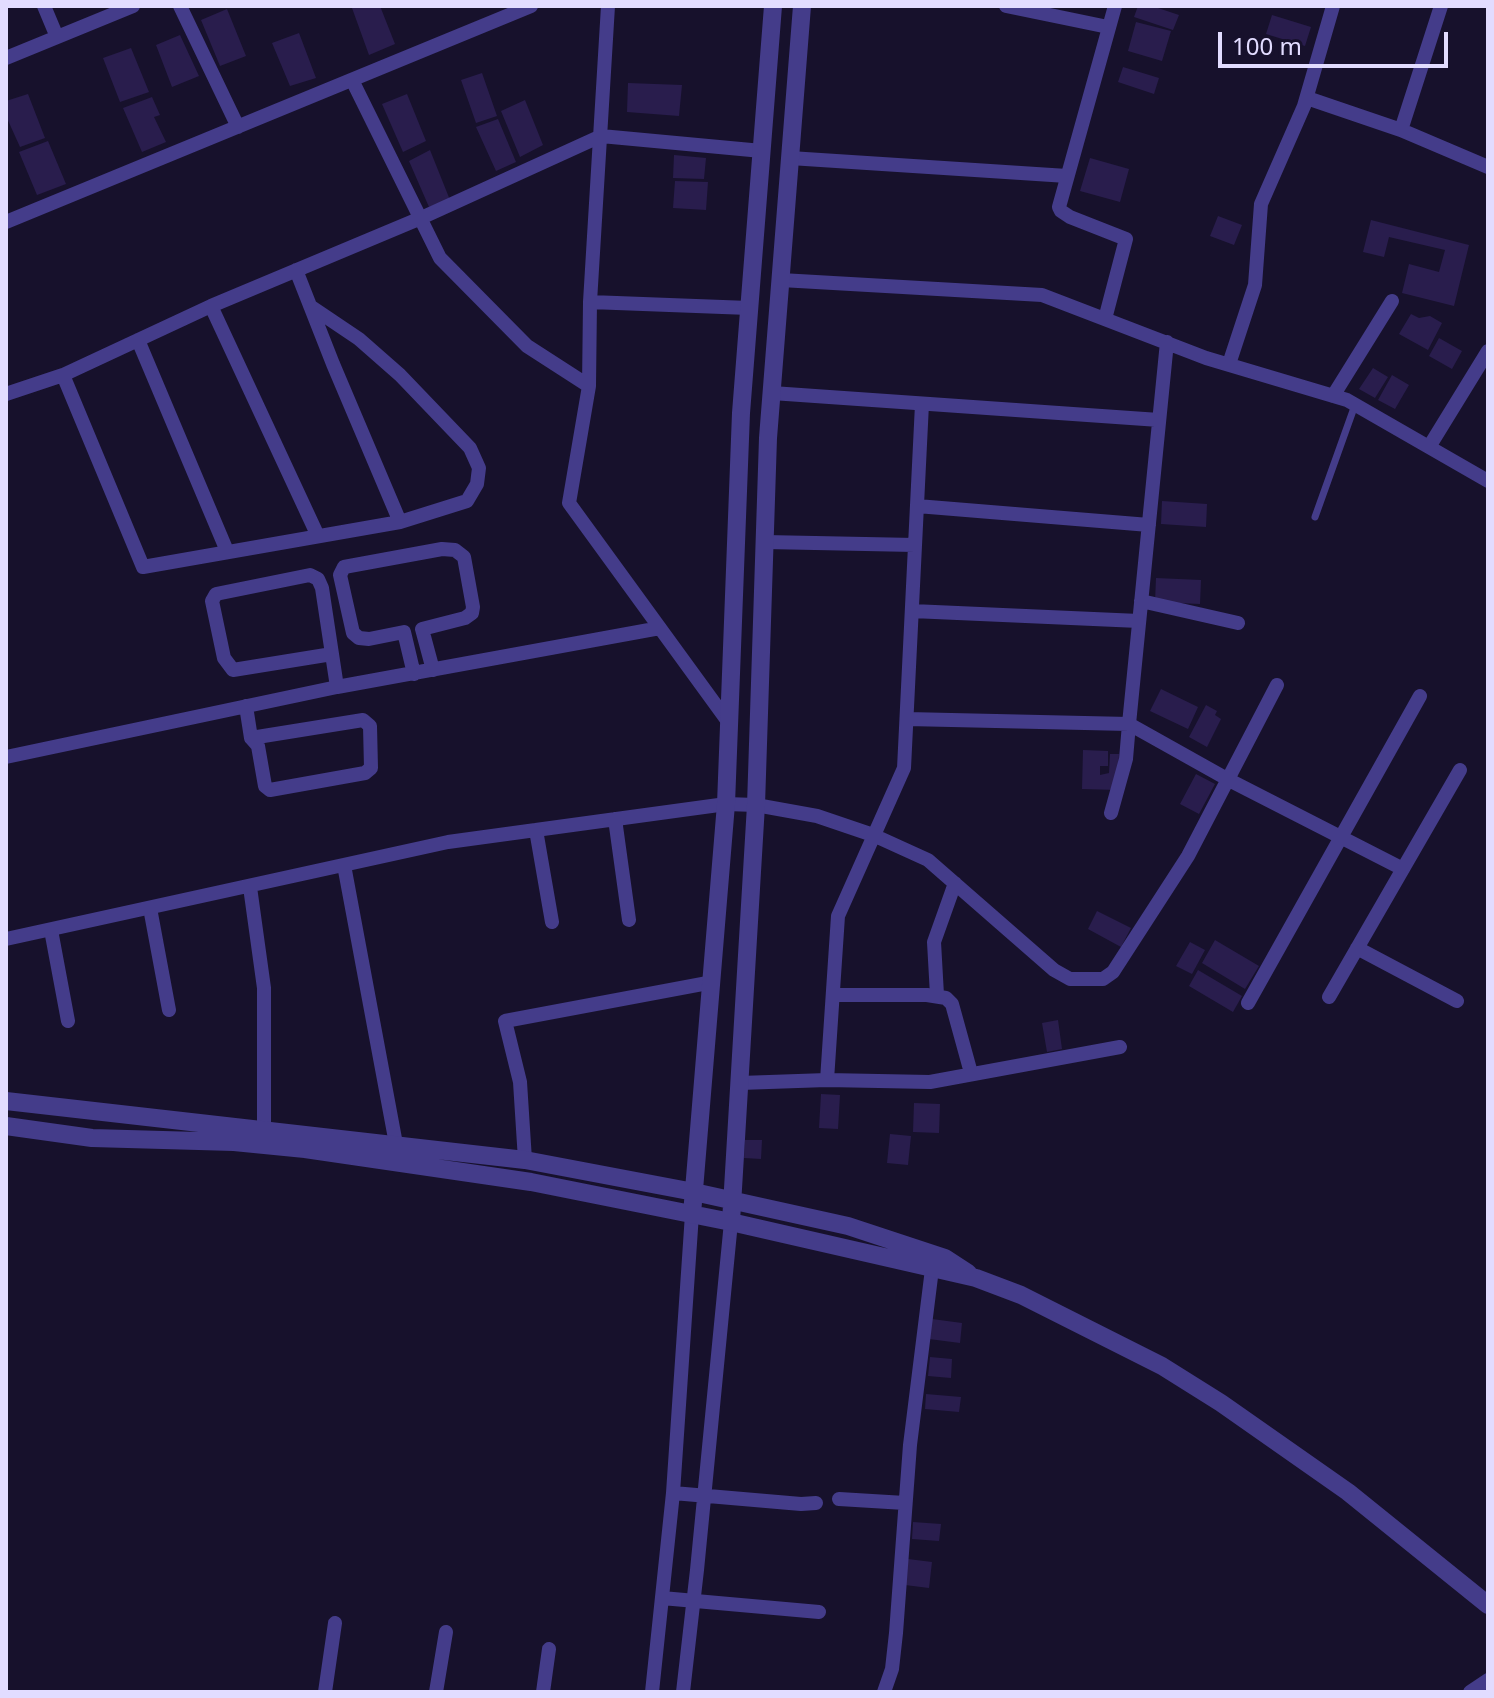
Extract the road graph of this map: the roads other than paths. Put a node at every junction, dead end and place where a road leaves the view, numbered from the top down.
1 (44, 6) edge
2 (133, 6) edge
3 (180, 6) edge
4 (531, 6) edge
5 (608, 6) edge
6 (773, 6) edge
7 (802, 6) edge
8 (1006, 6) edge
9 (1115, 6) edge
10 (1333, 6) edge
11 (1441, 6) edge
12 (1108, 27) junction
13 (57, 37) junction
14 (6, 58) edge
15 (352, 80) junction
16 (1307, 98) junction
17 (238, 127) junction
18 (1401, 130) junction
19 (601, 136) junction
20 (762, 151) junction
21 (790, 158) junction
22 (1488, 167) edge
23 (1067, 176) junction
24 (421, 218) junction
25 (6, 222) edge
26 (296, 270) junction
27 (781, 280) junction
28 (1392, 301) dead end
29 (590, 302) junction
30 (211, 306) junction
31 (310, 306) junction
32 (749, 308) junction
33 (1105, 319) junction
34 (138, 340) junction
35 (1167, 342) junction
36 (1488, 351) edge
37 (1229, 364) junction
38 (63, 375) junction
39 (589, 386) junction
40 (772, 393) junction
41 (6, 394) edge
42 (1333, 396) junction
43 (922, 404) junction
44 (1355, 405) junction
45 (1159, 420) junction
46 (1429, 447) junction
47 (1488, 481) edge
48 (917, 506) junction
49 (1315, 517) dead end
50 (400, 522) junction
51 (1149, 525) junction
52 (317, 534) junction
53 (765, 542) junction
54 (915, 545) junction
55 (227, 551) junction
56 (1141, 601) junction
57 (912, 611) junction
58 (1139, 621) junction
59 (1238, 623) dead end
60 (660, 628) junction
61 (422, 629) junction
62 (404, 632) junction
63 (332, 654) junction
64 (433, 670) junction
65 (414, 674) junction
66 (1277, 685) dead end
67 (337, 687) junction
68 (1420, 696) dead end
69 (246, 706) junction
70 (907, 719) junction
71 (729, 723) junction
72 (1129, 724) junction
73 (251, 738) junction
74 (6, 757) edge
75 (1460, 770) dead end
76 (1229, 780) junction
77 (726, 804) junction
78 (756, 805) junction
79 (1111, 813) dead end
80 (615, 819) junction
81 (536, 830) junction
82 (873, 835) junction
83 (1342, 838) junction
84 (344, 865) junction
85 (1403, 869) junction
86 (955, 883) junction
87 (250, 887) junction
88 (150, 908) junction
89 (629, 920) dead end
90 (552, 922) dead end
91 (51, 930) junction
92 (6, 939) edge
93 (1357, 948) junction
94 (713, 982) junction
95 (833, 995) junction
96 (937, 995) junction
97 (1329, 997) dead end
98 (1457, 1001) dead end
99 (1248, 1003) dead end
100 (169, 1010) dead end
101 (68, 1021) dead end
102 (1120, 1047) dead end
103 (704, 1071) junction
104 (971, 1073) junction
105 (740, 1075) junction
106 (827, 1080) junction
107 (6, 1101) edge
108 (6, 1126) edge
109 (264, 1129) junction
110 (396, 1144) junction
111 (525, 1160) junction
112 (694, 1192) junction
113 (733, 1200) junction
114 (692, 1214) junction
115 (731, 1222) junction
116 (936, 1265) junction
117 (673, 1493) junction
118 (705, 1495) junction
119 (839, 1499) dead end
120 (816, 1503) dead end
121 (905, 1503) junction
122 (662, 1598) junction
123 (694, 1601) junction
124 (1488, 1605) edge
125 (819, 1612) dead end
126 (335, 1623) dead end
127 (446, 1632) dead end
128 (549, 1649) dead end
129 (1488, 1680) edge
130 (325, 1692) edge
131 (436, 1692) edge
132 (543, 1692) edge
133 (652, 1692) edge
134 (683, 1692) edge
135 (884, 1692) edge
136 (1470, 1692) edge

1 - 13 street
2 - 13 street
3 - 17 street
4 - 15 street
5 - 19 street
6 - 20 street
7 - 21 street
8 - 12 street
9 - 12 street
10 - 16 street
11 - 18 street
12 - 23 street
13 - 14 street
15 - 17 street
15 - 24 street
16 - 18 street
16 - 37 street
17 - 25 street
18 - 22 street
19 - 20 street
19 - 24 street
19 - 29 street
20 - 32 street
21 - 23 street
21 - 27 street
23 - 33 street
24 - 26 street
24 - 39 street
26 - 30 street
26 - 31 street
27 - 33 street
27 - 40 street
28 - 42 street
29 - 32 street
29 - 39 street
30 - 34 street
30 - 52 street
31 - 50 street
31 - 50 street
32 - 71 street
33 - 35 street
34 - 38 street
34 - 55 street
35 - 37 street
35 - 45 street
36 - 46 street
37 - 42 street
38 - 41 street
38 - 55 street
39 - 60 street
40 - 43 street
40 - 53 street
42 - 44 street
43 - 45 street
43 - 48 street
44 - 46 street
44 - 49 lane
45 - 51 street
46 - 47 street
48 - 51 street
48 - 54 street
50 - 52 street
51 - 56 street
52 - 55 street
53 - 54 street
53 - 78 street
54 - 57 street
56 - 58 street
56 - 59 street
57 - 58 street
57 - 70 street
58 - 72 street
60 - 64 street
60 - 71 street
61 - 62 street
61 - 62 street
61 - 64 street
62 - 65 street
63 - 63 street
63 - 67 street
64 - 65 street
65 - 67 street
66 - 76 street
67 - 69 street
68 - 83 street
69 - 73 street
69 - 74 street
70 - 72 street
70 - 82 street
71 - 77 street
72 - 76 street
72 - 79 street
73 - 73 street
75 - 85 street
76 - 83 street
76 - 86 street
77 - 78 street
77 - 80 street
77 - 94 street
78 - 82 street
78 - 105 street
80 - 81 street
80 - 89 street
81 - 84 street
81 - 90 street
82 - 86 street
82 - 95 street
83 - 85 street
83 - 99 street
84 - 87 street
84 - 110 street
85 - 93 street
86 - 96 street
87 - 88 street
87 - 109 street
88 - 91 street
88 - 100 street
91 - 92 street
91 - 101 street
93 - 97 street
93 - 98 street
94 - 103 street
94 - 111 street
95 - 96 street
95 - 106 street
96 - 104 street
102 - 104 street
103 - 105 street
103 - 112 street
104 - 106 street
105 - 106 street
105 - 113 street
107 - 109 street
108 - 114 street
109 - 110 street
110 - 111 street
111 - 112 street
112 - 113 street
112 - 114 street
113 - 115 street
113 - 116 street
114 - 115 street
114 - 117 street
115 - 116 street
115 - 118 street
116 - 121 street
116 - 124 street
117 - 118 street
117 - 122 street
118 - 120 street
118 - 123 street
119 - 121 street
121 - 135 street
122 - 123 street
122 - 133 street
123 - 125 street
123 - 134 street
126 - 130 street
127 - 131 street
128 - 132 street
129 - 136 street

